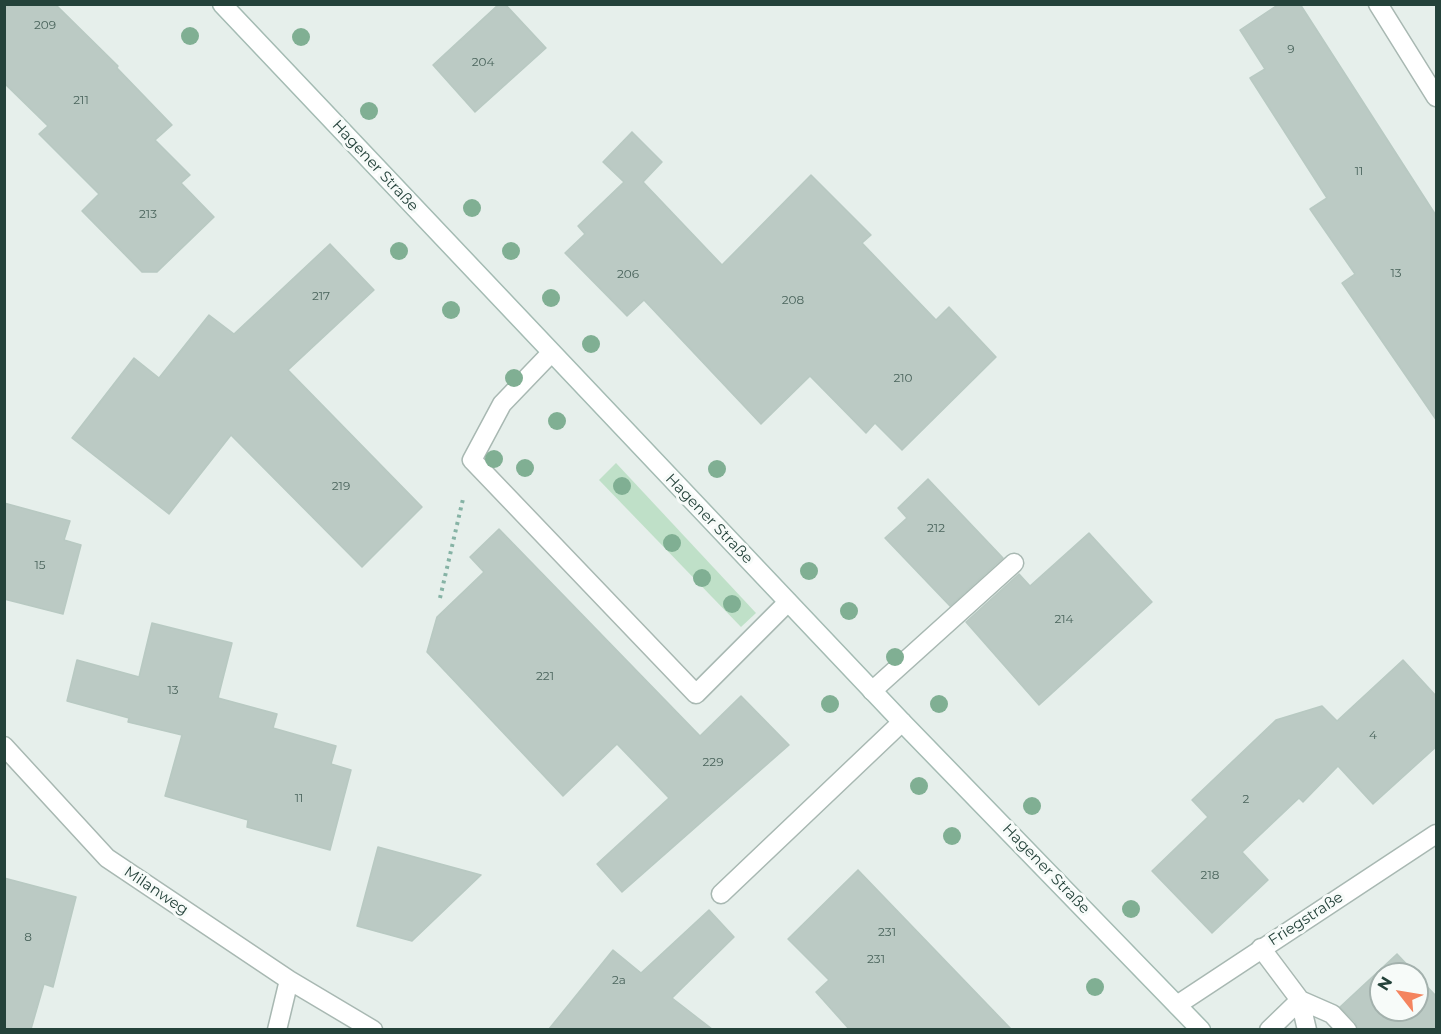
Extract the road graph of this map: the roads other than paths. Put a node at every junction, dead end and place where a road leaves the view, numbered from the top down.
1 (222, 4) edge
2 (1378, 4) edge
3 (1437, 97) edge
4 (551, 353) junction
5 (1014, 563) dead end
6 (789, 602) junction
7 (872, 691) junction
8 (902, 722) junction
9 (4, 746) edge
10 (1437, 834) edge
11 (721, 894) dead end
12 (1261, 948) junction
13 (289, 980) junction
14 (1300, 1000) junction
15 (1177, 1005) junction
16 (277, 1029) edge
17 (373, 1029) edge
18 (1201, 1029) edge
19 (1269, 1029) edge
20 (1307, 1029) edge
21 (1347, 1029) edge

1 - 4 main road, Hagener Straße
2 - 3 main road
4 - 6 main road, Hagener Straße
4 - 6 main road
5 - 7 main road
6 - 7 main road, Hagener Straße
7 - 8 main road, Hagener Straße
8 - 11 main road
8 - 15 main road, Hagener Straße
9 - 13 main road, Milanweg
10 - 12 main road, Friegstraße
12 - 14 main road
12 - 15 main road, Friegstraße
13 - 16 main road
13 - 17 main road, Milanweg
14 - 19 main road
14 - 20 main road
14 - 21 main road
15 - 18 main road, Hagener Straße

